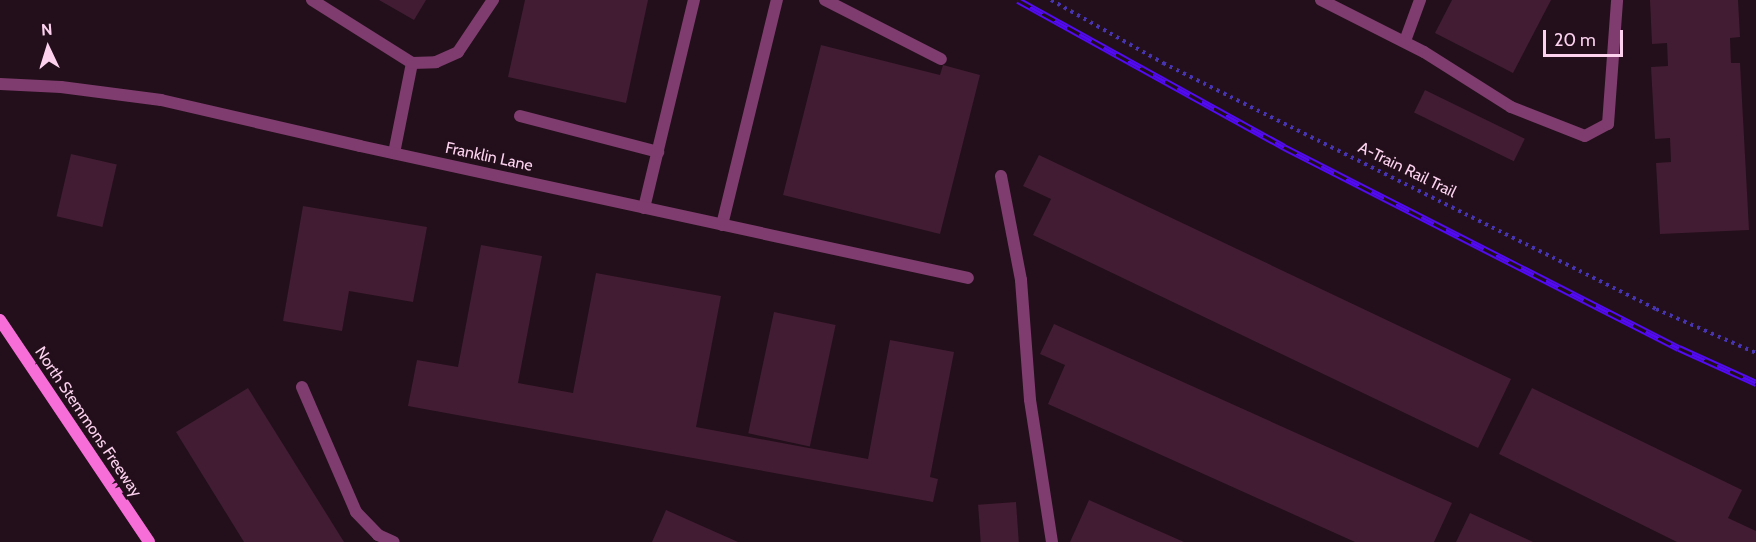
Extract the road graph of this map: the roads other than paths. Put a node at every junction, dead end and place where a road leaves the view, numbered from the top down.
1 (312, 0) edge
2 (494, 0) edge
3 (694, 0) edge
4 (777, 0) edge
5 (825, 0) edge
6 (1321, 0) edge
7 (1420, 0) edge
8 (1617, 0) edge
9 (1405, 42) junction
10 (942, 59) dead end
11 (412, 63) junction
12 (0, 84) edge
13 (520, 116) dead end
14 (394, 153) junction
15 (658, 153) junction
16 (1001, 176) dead end
17 (644, 208) junction
18 (722, 225) junction
19 (968, 278) dead end
20 (0, 320) edge
21 (302, 387) dead end
22 (149, 542) edge
23 (394, 542) edge
24 (1052, 542) edge

1 - 11 street
2 - 11 street
3 - 15 street
4 - 18 street
5 - 10 street
6 - 9 street
7 - 9 street
8 - 9 street
11 - 14 street
12 - 14 street, Franklin Lane
13 - 15 street
14 - 17 street, Franklin Lane
15 - 17 street
16 - 24 street
17 - 18 street, Franklin Lane
18 - 19 street, Franklin Lane
20 - 22 main road, North Stemmons Freeway
21 - 23 street

